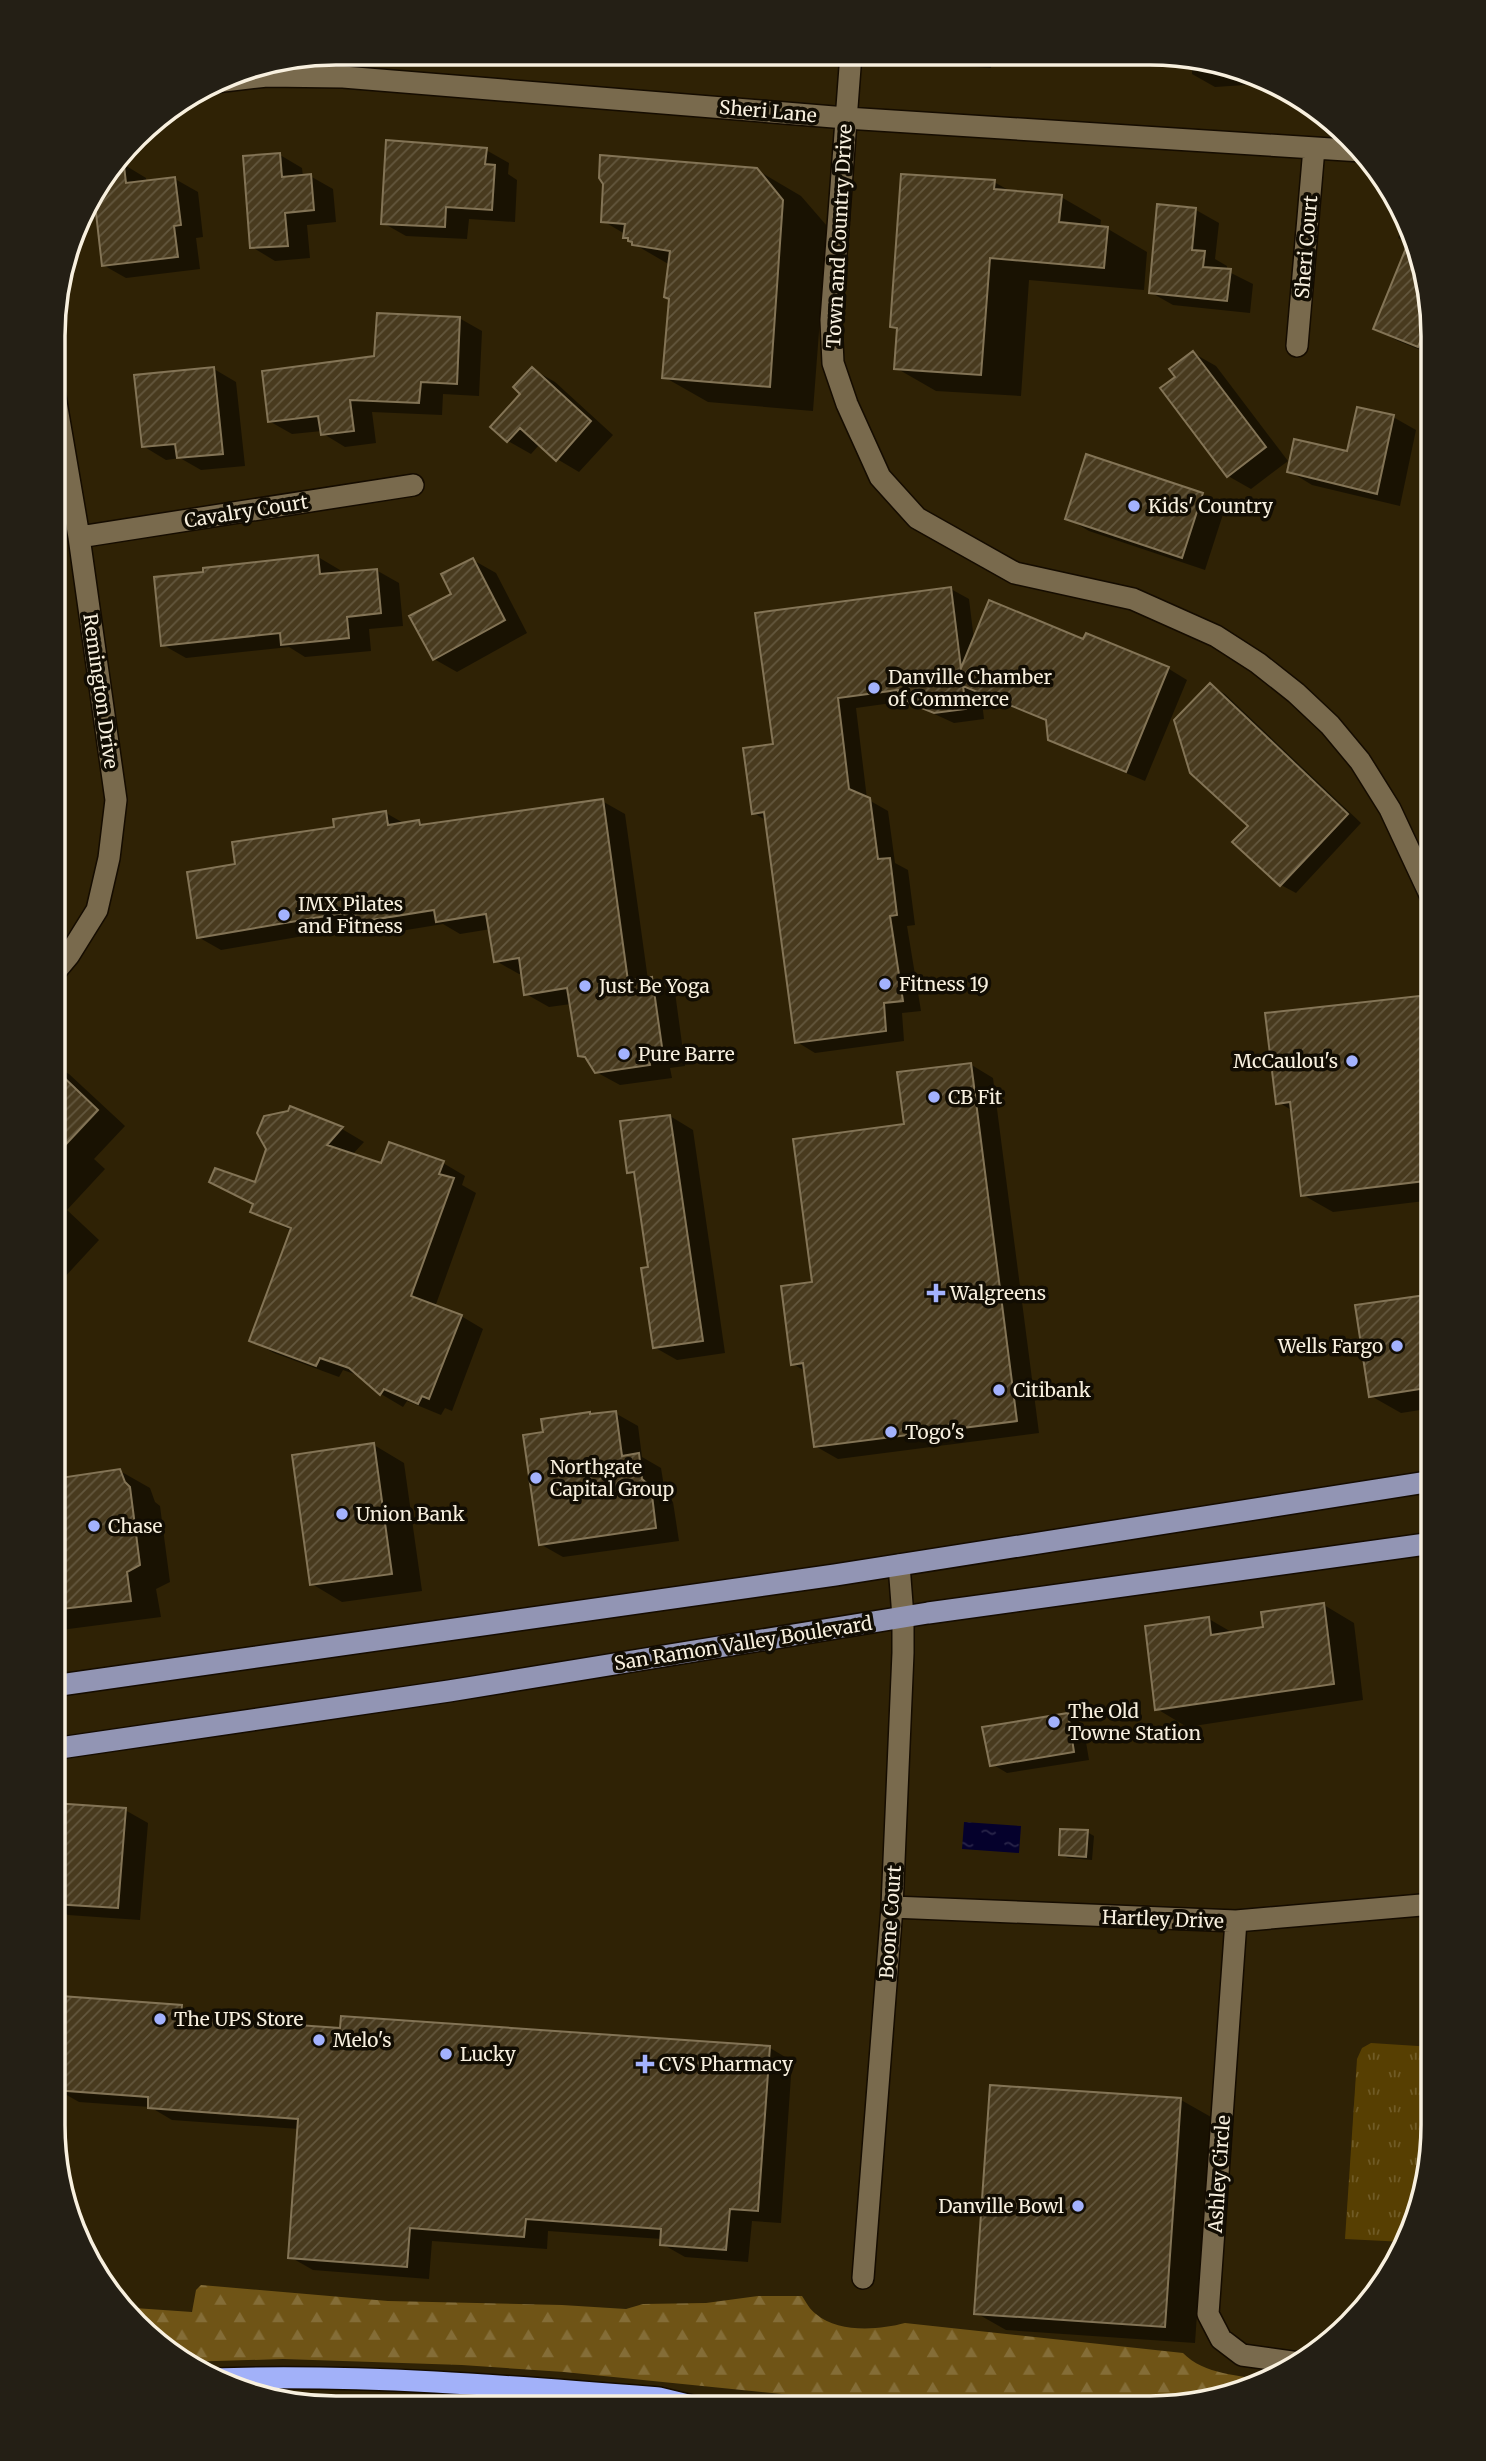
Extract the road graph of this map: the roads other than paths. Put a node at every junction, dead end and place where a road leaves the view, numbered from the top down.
1 (850, 65) edge
2 (254, 77) edge
3 (846, 118) junction
4 (1314, 148) junction
5 (1347, 149) edge
6 (1297, 346) dead end
7 (65, 455) edge
8 (413, 485) dead end
9 (79, 537) junction
10 (1421, 875) edge
11 (65, 961) edge
12 (1421, 1483) edge
13 (1421, 1545) edge
14 (899, 1565) junction
15 (903, 1617) junction
16 (65, 1684) edge
17 (65, 1747) edge
18 (1421, 1905) edge
19 (892, 1907) junction
20 (1236, 1921) junction
21 (863, 2278) dead end
22 (1284, 2361) edge
23 (238, 2378) edge
24 (633, 2396) edge

1 - 3 street, Town and Country Drive
2 - 3 street, Sheri Lane
3 - 4 street, Sheri Lane
3 - 10 street, Town and Country Drive
4 - 5 street, Sheri Lane
4 - 6 street, Sheri Court
7 - 9 street, Remington Drive
8 - 9 street, Cavalry Court
9 - 11 street, Remington Drive
12 - 14 main road
13 - 15 main road, San Ramon Valley Boulevard
14 - 15 street, Boone Court
14 - 16 main road
15 - 17 main road, San Ramon Valley Boulevard
15 - 19 street, Boone Court
18 - 20 street, Hartley Drive
19 - 20 street, Hartley Drive
19 - 21 street, Boone Court
20 - 22 street, Ashley Circle
23 - 24 highway

